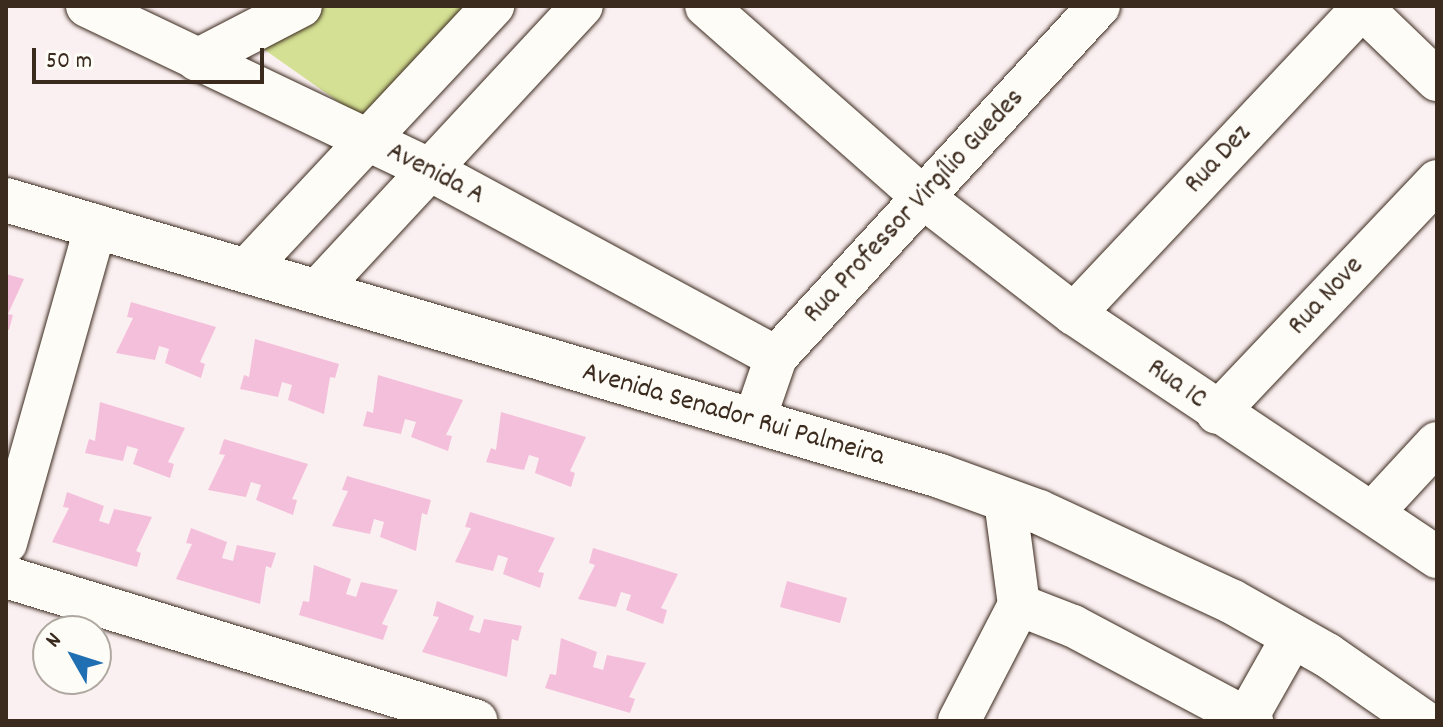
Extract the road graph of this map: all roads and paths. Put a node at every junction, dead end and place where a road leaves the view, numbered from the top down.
1 (87, 6) edge
2 (301, 6) edge
3 (493, 6) edge
4 (582, 6) edge
5 (706, 6) edge
6 (1362, 7) edge
7 (1082, 12) edge
8 (197, 60) junction
9 (1437, 80) edge
10 (367, 139) junction
11 (428, 169) junction
12 (1437, 181) edge
13 (925, 199) junction
14 (6, 200) edge
15 (96, 226) junction
16 (246, 270) junction
17 (317, 291) junction
18 (1074, 314) junction
19 (776, 357) junction
20 (1217, 413) junction
21 (754, 421) junction
22 (1437, 443) edge
23 (1005, 500) junction
24 (1373, 512) junction
25 (6, 543) edge
26 (1437, 557) edge
27 (6, 577) edge
28 (1019, 605) junction
29 (1293, 636) junction
30 (1248, 720) edge
31 (476, 721) edge
32 (959, 721) edge
33 (1422, 721) edge

1 - 8 street, Avenida A
2 - 8 street
3 - 10 street
4 - 11 street
5 - 13 street, Rua 1C
6 - 9 street
6 - 18 street, Rua Dez
7 - 13 street, Rua Professor Virgílio Guedes
8 - 10 street, Avenida A
10 - 11 street, Avenida A
10 - 16 street
11 - 17 street
11 - 19 street, Avenida A
12 - 20 street, Rua Nove
13 - 18 street, Rua 1C
13 - 19 street, Rua Professor Virgílio Guedes
14 - 15 main road, Avenida Senador Rui Palmeira
15 - 16 main road, Avenida Senador Rui Palmeira
15 - 25 street
16 - 17 main road, Avenida Senador Rui Palmeira
17 - 21 main road, Avenida Senador Rui Palmeira
18 - 20 street, Rua 1C
19 - 21 street, Rua Professor Virgílio Guedes
20 - 24 street, Rua 1C
21 - 23 main road, Avenida Senador Rui Palmeira
22 - 24 street
23 - 28 street
23 - 29 main road, Avenida Senador Rui Palmeira
24 - 26 street, Rua 1C
27 - 31 street
28 - 30 street
28 - 32 street
29 - 30 street
29 - 33 main road, Avenida Senador Rui Palmeira

